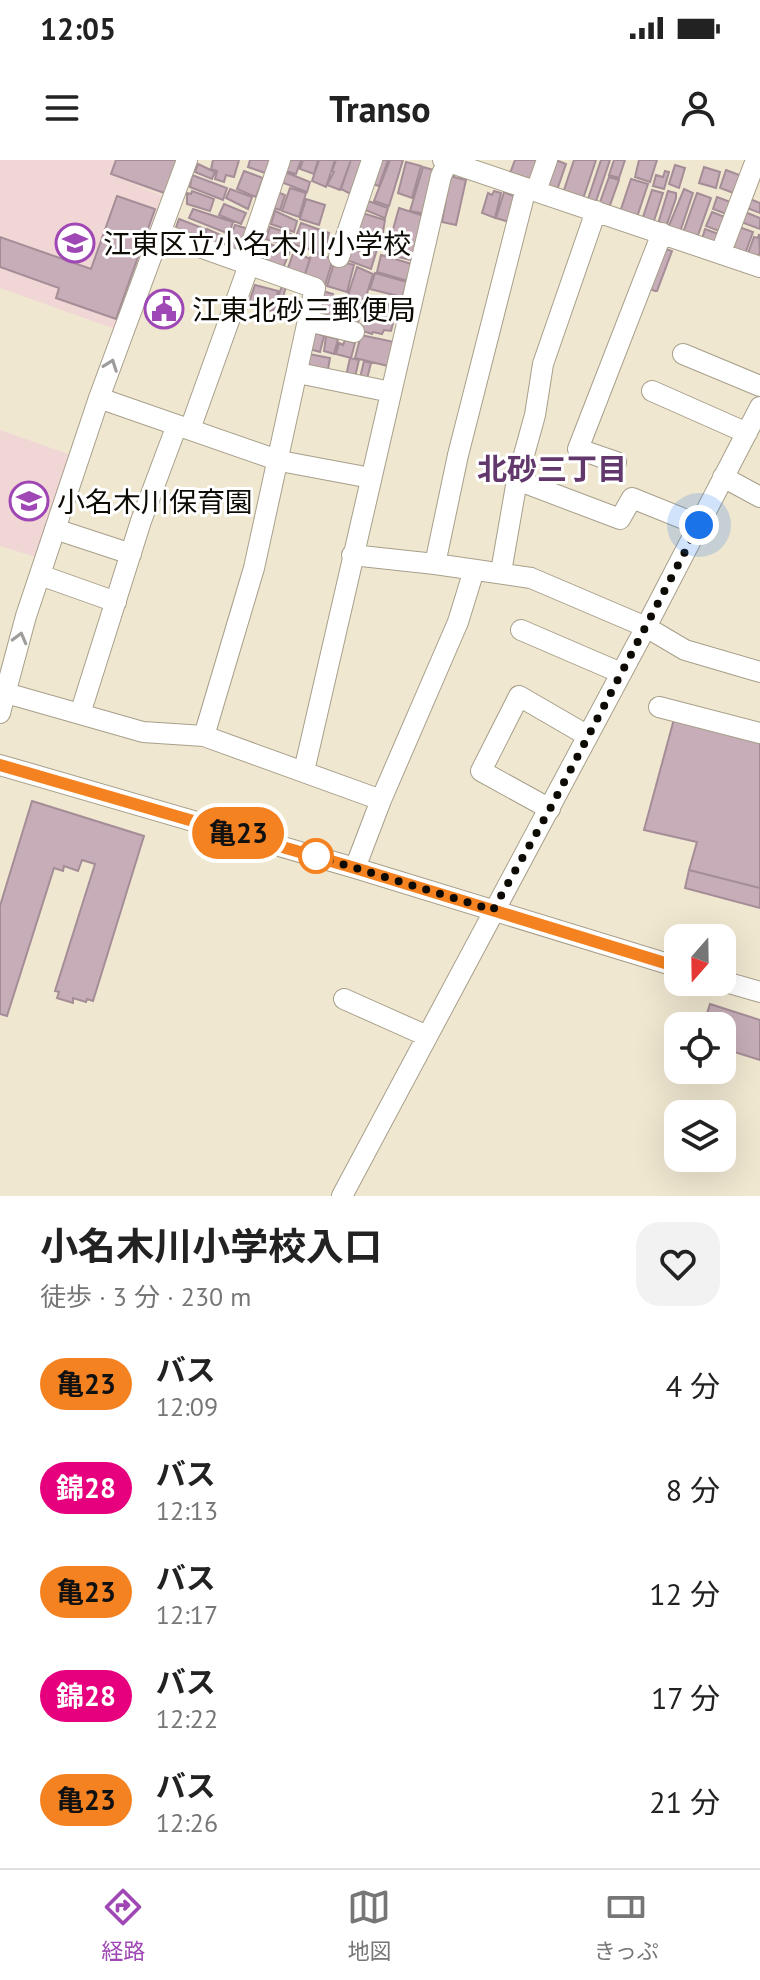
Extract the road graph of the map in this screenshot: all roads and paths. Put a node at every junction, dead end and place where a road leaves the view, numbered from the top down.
1 (187, 160) edge
2 (280, 160) edge
3 (372, 160) edge
4 (547, 160) edge
5 (756, 160) edge
6 (445, 161) edge
7 (531, 189) junction
8 (596, 211) junction
9 (160, 233) junction
10 (662, 233) junction
11 (721, 252) junction
12 (339, 257) dead end
13 (247, 264) junction
14 (760, 267) edge
15 (308, 321) junction
16 (354, 332) dead end
17 (683, 354) dead end
18 (298, 373) junction
19 (760, 386) edge
20 (652, 391) dead end
21 (391, 392) junction
22 (99, 398) junction
23 (760, 407) edge
24 (184, 427) junction
25 (747, 433) junction
26 (280, 461) junction
27 (616, 462) dead end
28 (723, 477) junction
29 (371, 478) junction
30 (517, 480) junction
31 (760, 497) edge
32 (699, 525) junction
33 (55, 529) junction
34 (131, 554) junction
35 (352, 555) junction
36 (435, 564) junction
37 (474, 570) junction
38 (501, 572) junction
39 (40, 575) junction
40 (116, 602) junction
41 (646, 627) junction
42 (521, 630) dead end
43 (760, 672) edge
44 (621, 673) junction
45 (6, 693) junction
46 (659, 707) dead end
47 (0, 713) edge
48 (80, 714) junction
49 (760, 733) edge
50 (204, 736) junction
51 (588, 736) junction
52 (0, 765) edge
53 (304, 771) junction
54 (381, 800) junction
55 (550, 809) junction
56 (355, 868) junction
57 (493, 910) junction
58 (664, 963) edge
59 (736, 985) edge
60 (760, 992) edge
61 (344, 999) dead end
62 (427, 1036) junction
63 (342, 1196) edge

1 - 9 street
2 - 13 street
3 - 12 street
4 - 7 street
5 - 11 street
6 - 7 street
6 - 21 street
7 - 8 street
7 - 36 street
8 - 10 street
8 - 30 street
9 - 13 street
22 -> 9 street
10 - 11 street
10 - 27 street
11 - 14 street
13 - 15 street
13 - 24 street
15 - 16 street
15 - 18 street
17 - 19 street
18 - 21 street
18 - 26 street
20 - 25 street
21 - 29 street
22 - 24 street
22 - 33 street
23 - 25 street
24 - 26 street
24 - 34 street
25 - 28 street
26 - 29 street
26 - 50 street
28 - 31 street
28 - 32 street
29 - 35 street
30 - 32 street
30 - 38 street
32 - 41 street
33 - 34 street
33 - 39 street
34 - 40 street
35 - 36 street
35 - 53 street
36 - 37 street
37 - 38 street
37 - 54 street
38 - 41 street
39 - 40 street
45 -> 39 street
40 - 48 street
41 - 43 street
41 - 44 street
42 - 44 street
44 - 51 street
45 - 47 street
45 - 48 street
46 - 49 street
48 - 50 street
50 - 53 street
51 - 55 street
51 - 55 street
52 - 56 street
53 - 54 street
54 - 56 street
55 - 57 street
56 - 57 street
57 - 58 street
57 - 62 street
59 - 60 street
61 - 62 street
62 - 63 street

